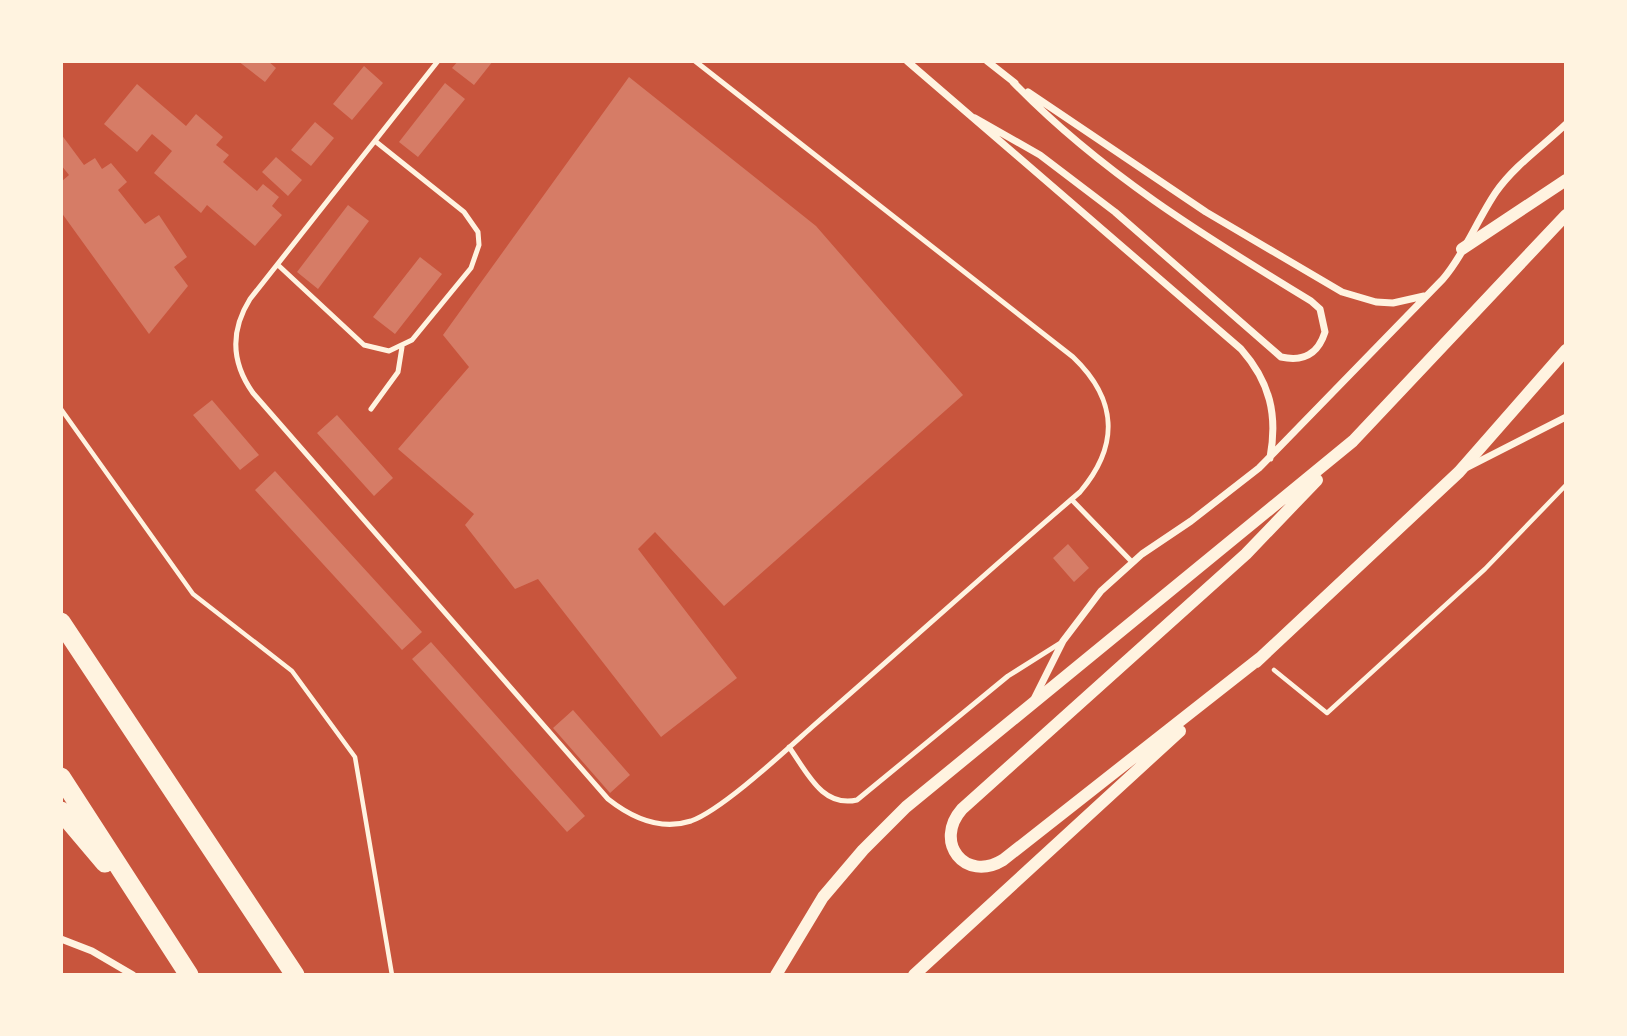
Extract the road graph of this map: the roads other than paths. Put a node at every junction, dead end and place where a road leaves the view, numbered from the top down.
1 (438, 61) edge
2 (695, 61) edge
3 (907, 61) edge
4 (987, 61) edge
5 (1013, 82) junction
6 (975, 118) junction
7 (1566, 124) edge
8 (375, 141) junction
9 (1566, 180) edge
10 (1566, 215) edge
11 (1462, 249) junction
12 (278, 265) junction
13 (1428, 295) junction
14 (402, 347) junction
15 (1566, 349) edge
16 (371, 409) dead end
17 (1566, 417) edge
18 (1353, 441) junction
19 (1270, 457) junction
20 (1458, 472) junction
21 (1072, 500) junction
22 (1132, 562) junction
23 (61, 622) edge
24 (1063, 641) junction
25 (1259, 658) junction
26 (1033, 704) junction
27 (789, 747) junction
28 (61, 777) edge
29 (61, 811) edge
30 (158, 925) junction
31 (61, 939) edge
32 (294, 971) edge
33 (133, 975) edge
34 (189, 975) edge
35 (776, 975) edge
36 (914, 975) edge

1 - 8 lane
2 - 21 lane
3 - 6 street
4 - 5 street
5 - 6 street
5 - 13 street
6 - 19 street
7 - 11 street
8 - 12 lane
8 - 14 lane
9 - 11 street
10 - 18 street
11 - 13 street
12 - 14 lane
12 - 27 lane
13 - 19 street
14 - 16 lane
15 - 20 street
17 - 20 street
18 - 25 street
18 - 26 street
19 - 22 street
20 - 25 street
21 - 22 lane
21 - 27 lane
22 - 24 street
23 - 32 highway
24 - 26 street
24 - 27 lane
25 - 36 street
26 - 35 street
28 - 30 highway
29 - 30 highway
30 - 34 highway
31 - 33 street

